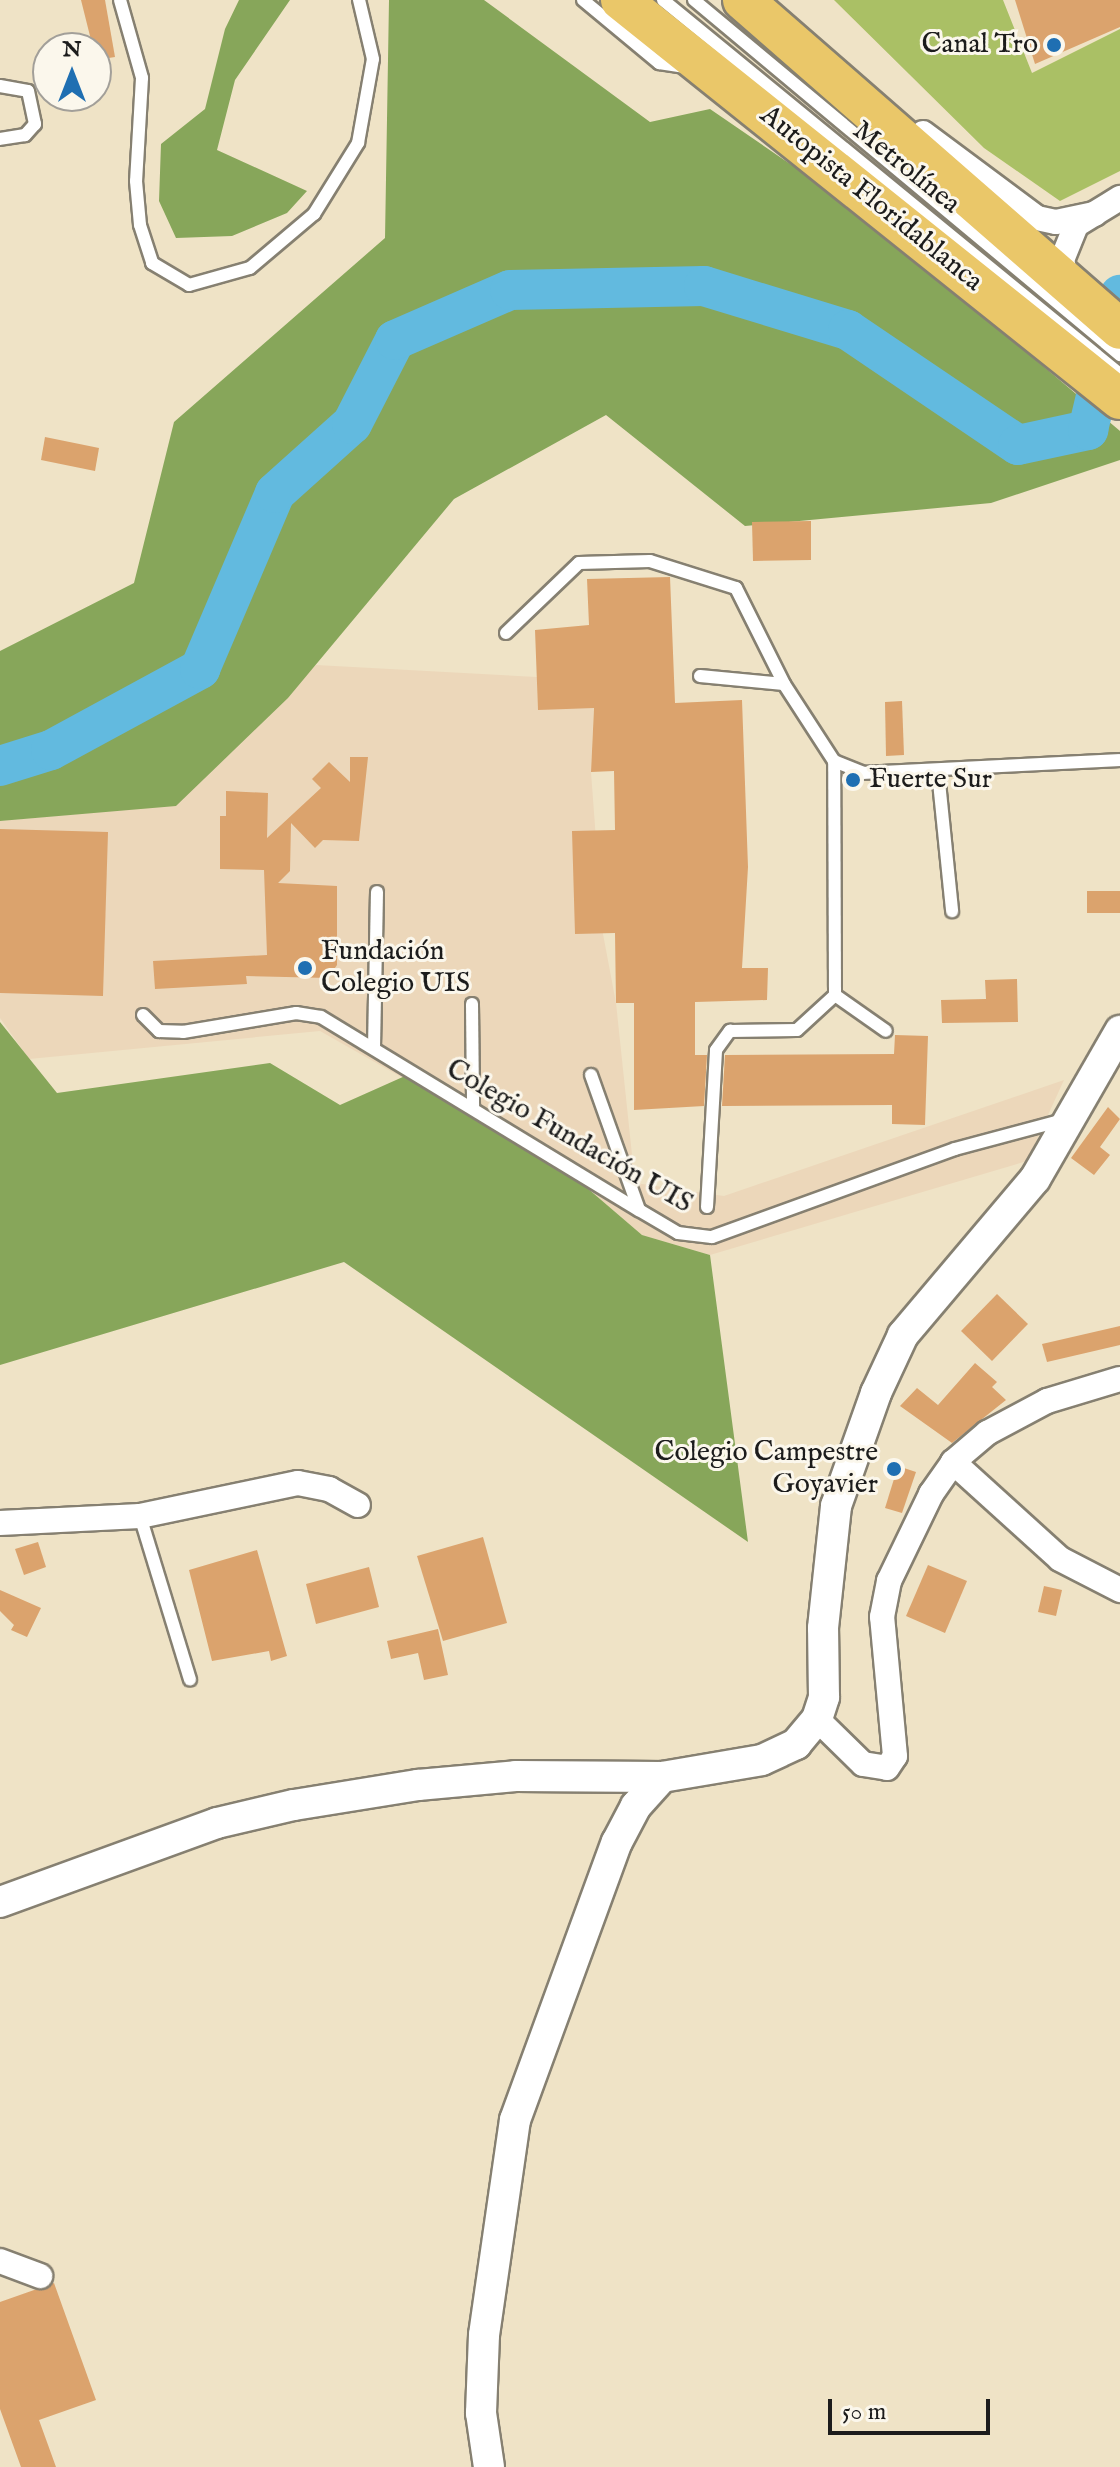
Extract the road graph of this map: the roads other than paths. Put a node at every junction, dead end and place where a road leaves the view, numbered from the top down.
1 (120, 0) edge
2 (359, 0) edge
3 (583, 0) edge
4 (621, 0) edge
5 (663, 0) edge
6 (694, 0) edge
7 (743, 0) edge
8 (710, 71) junction
9 (0, 86) edge
10 (873, 113) junction
11 (0, 139) edge
12 (1120, 198) edge
13 (1095, 214) junction
14 (1082, 320) edge
15 (1120, 355) edge
16 (1120, 374) edge
17 (1120, 399) edge
18 (506, 633) dead end
19 (700, 676) dead end
20 (784, 684) junction
21 (1120, 760) edge
22 (834, 761) junction
23 (938, 772) junction
24 (377, 892) dead end
25 (952, 911) dead end
26 (835, 995) junction
27 (472, 1004) dead end
28 (143, 1015) dead end
29 (886, 1031) dead end
30 (1120, 1031) edge
31 (374, 1048) junction
32 (591, 1075) dead end
33 (473, 1108) junction
34 (1074, 1117) junction
35 (707, 1207) dead end
36 (639, 1210) junction
37 (1120, 1379) edge
38 (953, 1462) junction
39 (358, 1505) dead end
40 (140, 1516) junction
41 (0, 1523) edge
42 (1120, 1590) edge
43 (190, 1680) dead end
44 (817, 1719) junction
45 (662, 1777) junction
46 (0, 1902) edge
47 (0, 2261) edge
48 (40, 2276) dead end
49 (489, 2467) edge

1 - 2 lane
3 - 8 lane
4 - 8 highway, Autopista Floridablanca
5 - 14 lane, Metrolínea
6 - 14 lane, Metrolínea
7 - 10 highway, Autopista Floridablanca
8 - 14 highway, Autopista Floridablanca
9 - 11 lane
10 - 13 street
10 - 14 highway, Autopista Floridablanca
12 - 13 street
13 - 14 street
14 - 15 lane, Metrolínea
14 - 16 lane, Metrolínea
14 - 17 highway, Autopista Floridablanca
18 - 20 lane
19 - 20 lane
20 - 22 lane
21 - 23 lane
22 - 23 lane
22 - 26 lane
23 - 25 lane
24 - 31 lane
26 - 29 lane
26 - 35 lane
27 - 33 lane
28 - 31 lane, Colegio Fundación UIS
30 - 34 street
31 - 33 lane, Colegio Fundación UIS
32 - 36 lane
33 - 36 lane, Colegio Fundación UIS
34 - 36 lane, Colegio Fundación UIS
34 - 44 street
37 - 38 street
38 - 42 street
38 - 44 street
39 - 40 street
40 - 41 street
40 - 43 lane
44 - 45 street
45 - 46 street
45 - 49 street
47 - 48 street

